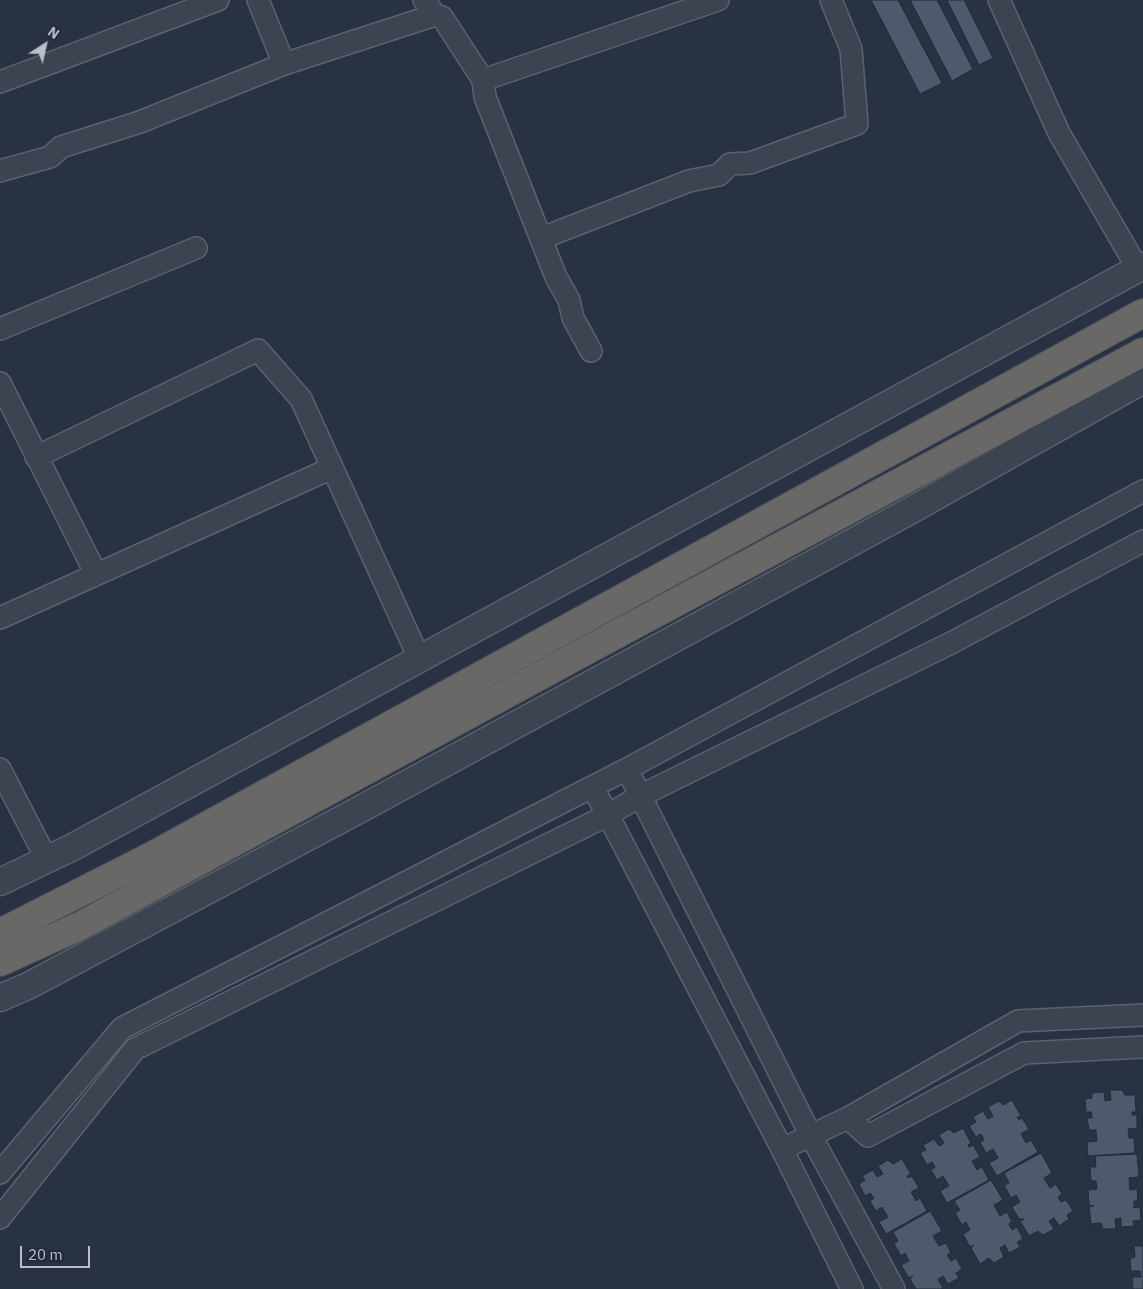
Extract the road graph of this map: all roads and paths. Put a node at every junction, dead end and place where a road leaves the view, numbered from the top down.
1 (218, 0) edge
2 (258, 0) edge
3 (718, 0) edge
4 (831, 0) edge
5 (999, 0) edge
6 (430, 7) edge
7 (284, 64) junction
8 (483, 80) junction
9 (0, 82) edge
10 (0, 171) edge
11 (542, 238) junction
12 (196, 248) dead end
13 (1140, 268) edge
14 (1143, 313) edge
15 (0, 329) edge
16 (591, 351) dead end
17 (1143, 352) edge
18 (1143, 380) edge
19 (0, 383) edge
20 (36, 456) junction
21 (332, 468) junction
22 (1143, 491) edge
23 (1143, 541) edge
24 (96, 574) junction
25 (0, 618) edge
26 (419, 658) junction
27 (0, 769) edge
28 (627, 769) junction
29 (592, 788) junction
30 (640, 796) junction
31 (608, 815) junction
32 (48, 860) junction
33 (0, 882) edge
34 (0, 933) edge
35 (0, 962) edge
36 (0, 998) edge
37 (1143, 1015) edge
38 (1143, 1047) edge
39 (848, 1118) junction
40 (811, 1136) junction
41 (782, 1149) junction
42 (0, 1173) edge
43 (0, 1218) edge
44 (852, 1289) edge
45 (894, 1289) edge

1 - 9 street
2 - 7 street
3 - 8 street
4 - 11 street
5 - 13 street
6 - 7 street
6 - 8 street
7 - 10 street
8 - 11 street
11 - 16 street
12 - 15 street
13 - 26 street
14 - 34 highway
17 - 35 highway
18 - 36 street
19 - 20 street
20 - 21 street
20 - 24 street
21 - 24 street
21 - 26 street
22 - 28 street
23 - 30 street
24 - 25 street
26 - 32 street
27 - 32 street
28 - 29 street
28 - 30 street
29 - 31 street
29 - 42 street
30 - 31 street
30 - 40 street
31 - 41 street
31 - 43 street
32 - 33 street
37 - 39 street
38 - 39 street
39 - 40 street
40 - 41 street
40 - 45 street
41 - 44 street

